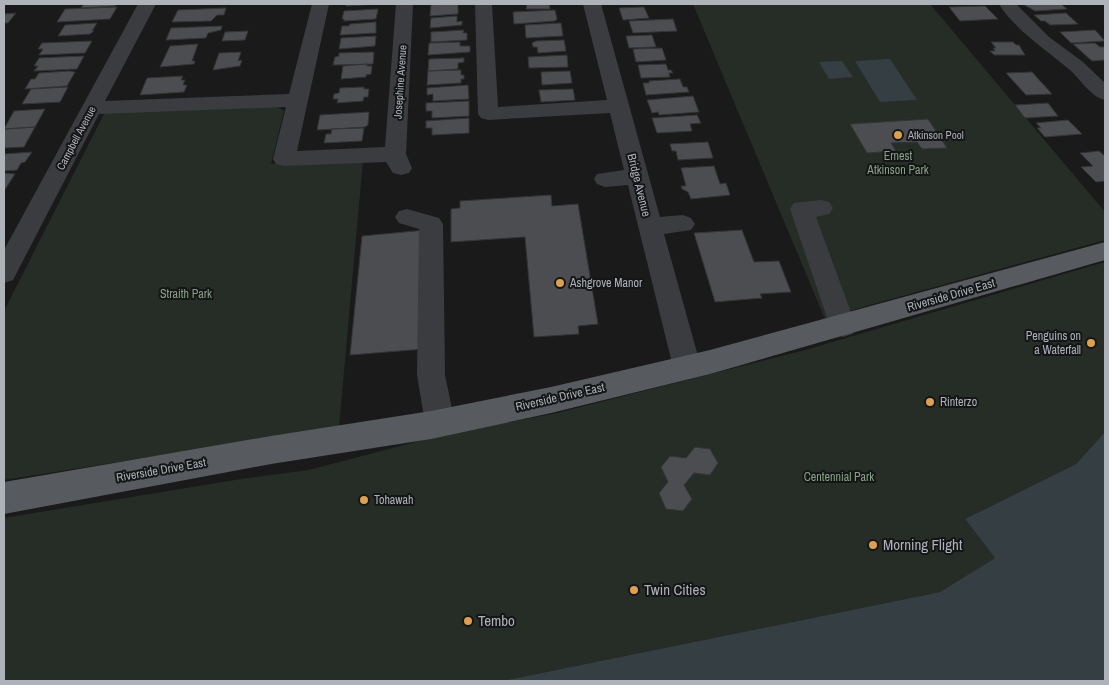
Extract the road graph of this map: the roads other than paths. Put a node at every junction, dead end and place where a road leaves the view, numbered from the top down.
1 (147, 4) edge
2 (321, 4) edge
3 (405, 4) edge
4 (483, 4) edge
5 (592, 4) edge
6 (1006, 4) edge
7 (1043, 41) junction
8 (1105, 94) edge
9 (298, 100) junction
10 (619, 106) junction
11 (92, 108) junction
12 (1105, 115) edge
13 (637, 177) junction
14 (605, 179) dead end
15 (821, 208) dead end
16 (407, 217) dead end
17 (683, 224) dead end
18 (650, 227) junction
19 (1105, 251) edge
20 (4, 273) edge
21 (843, 326) junction
22 (687, 367) junction
23 (440, 423) junction
24 (4, 498) edge

1 - 11 street, Campbell Avenue
2 - 9 street
3 - 9 street, Josephine Avenue
4 - 10 street
5 - 10 street, Bridge Avenue
6 - 7 street
7 - 8 street
7 - 12 street
9 - 11 street
10 - 13 street, Bridge Avenue
11 - 20 street, Campbell Avenue
13 - 14 street
13 - 18 street, Bridge Avenue
15 - 21 street
16 - 23 street
17 - 18 street
18 - 22 street, Bridge Avenue
19 - 21 main road, Riverside Drive East
21 - 22 main road, Riverside Drive East
22 - 23 main road, Riverside Drive East
23 - 24 main road, Riverside Drive East

